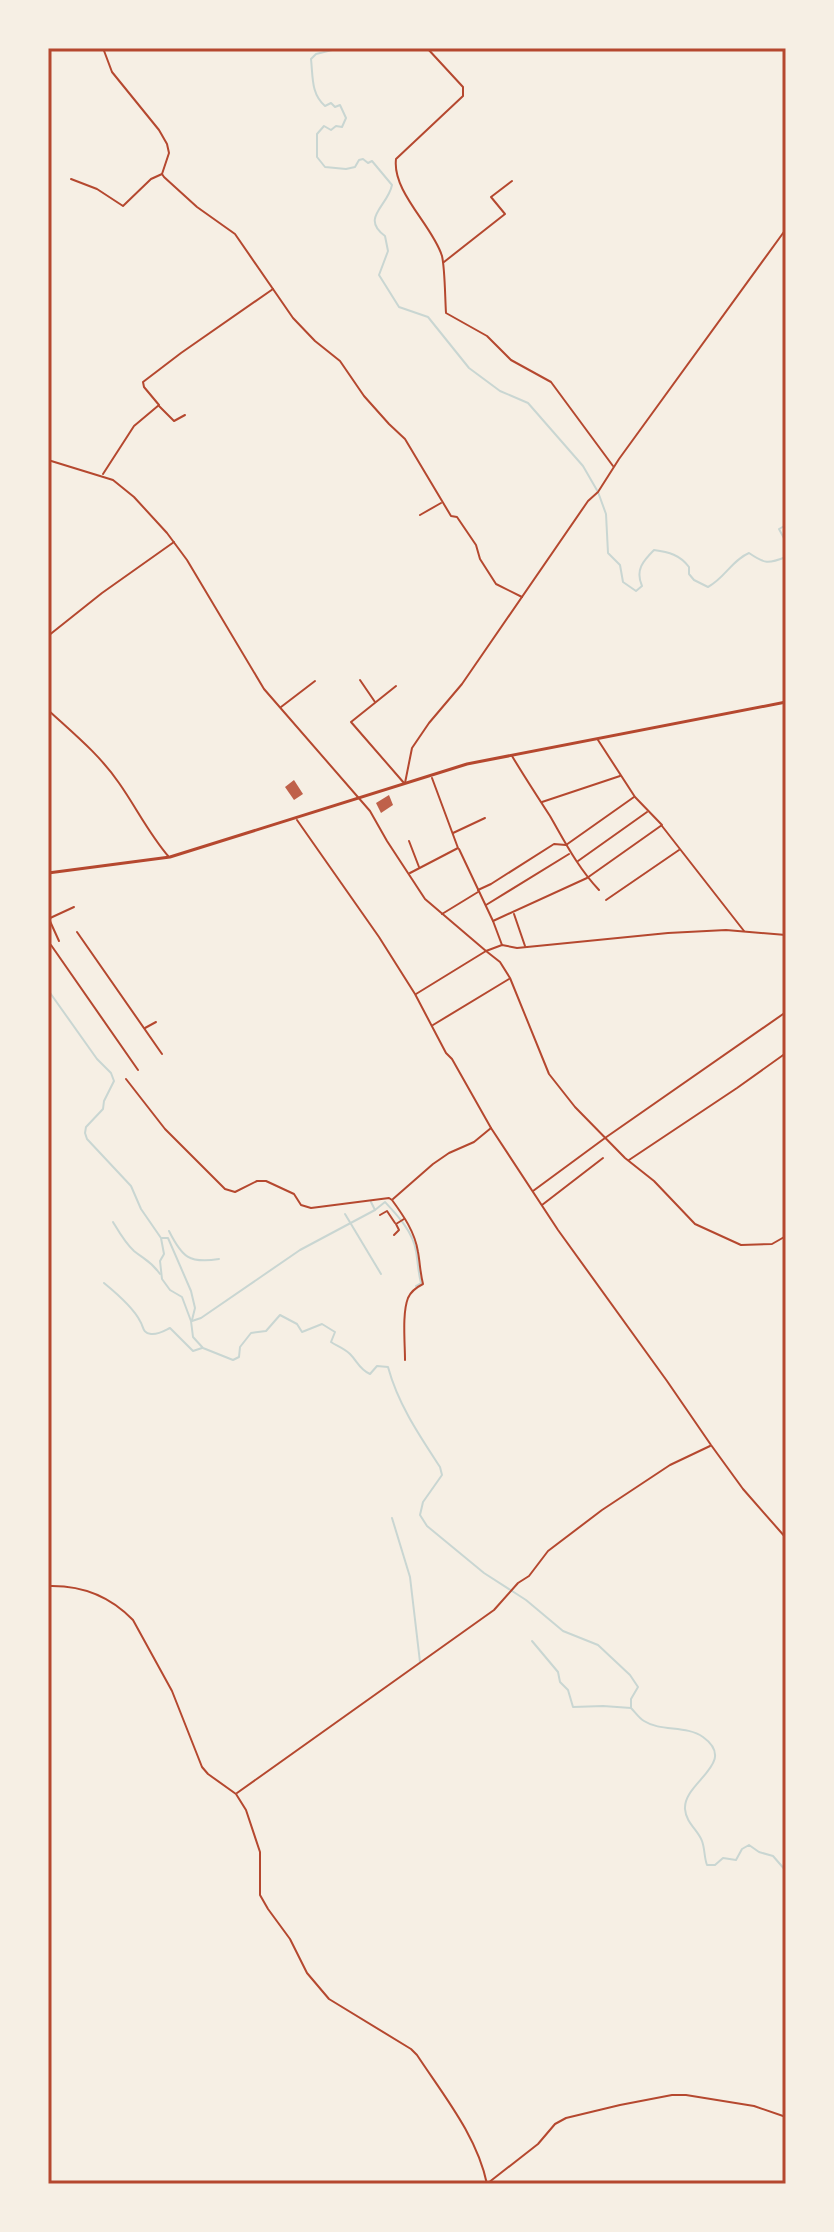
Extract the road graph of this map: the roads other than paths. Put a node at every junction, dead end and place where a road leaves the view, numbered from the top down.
1 (103, 48) edge
2 (427, 48) edge
3 (162, 174) junction
4 (71, 179) dead end
5 (512, 181) dead end
6 (786, 229) edge
7 (443, 262) junction
8 (274, 288) junction
9 (159, 405) junction
10 (185, 415) dead end
11 (48, 460) edge
12 (614, 467) junction
13 (102, 476) junction
14 (442, 502) junction
15 (420, 515) dead end
16 (174, 542) junction
17 (522, 597) junction
18 (48, 636) edge
19 (360, 680) dead end
20 (315, 681) dead end
21 (396, 686) dead end
22 (375, 702) junction
23 (786, 702) edge
24 (280, 708) junction
25 (48, 710) edge
26 (597, 739) junction
27 (511, 755) junction
28 (431, 775) junction
29 (621, 776) junction
30 (405, 784) junction
31 (635, 797) junction
32 (360, 798) junction
33 (541, 802) junction
34 (648, 812) junction
35 (485, 818) dead end
36 (296, 819) junction
37 (662, 825) junction
38 (452, 833) junction
39 (409, 841) dead end
40 (566, 845) junction
41 (458, 848) junction
42 (680, 849) junction
43 (570, 853) junction
44 (170, 857) junction
45 (577, 862) junction
46 (419, 868) junction
47 (48, 873) edge
48 (409, 874) junction
49 (587, 878) junction
50 (599, 890) dead end
51 (478, 891) junction
52 (606, 900) dead end
53 (485, 905) junction
54 (74, 907) dead end
55 (513, 913) junction
56 (441, 914) junction
57 (48, 919) edge
58 (493, 921) junction
59 (744, 931) junction
60 (77, 932) dead end
61 (786, 935) edge
62 (59, 941) dead end
63 (51, 945) dead end
64 (502, 945) junction
65 (526, 947) junction
66 (486, 951) junction
67 (510, 978) junction
68 (415, 994) junction
69 (786, 1012) edge
70 (156, 1022) dead end
71 (432, 1026) junction
72 (144, 1029) junction
73 (786, 1053) edge
74 (162, 1054) dead end
75 (138, 1070) dead end
76 (126, 1079) dead end
77 (491, 1128) junction
78 (605, 1138) junction
79 (603, 1158) dead end
80 (628, 1161) junction
81 (532, 1192) junction
82 (392, 1200) junction
83 (541, 1205) junction
84 (380, 1215) dead end
85 (405, 1218) junction
86 (396, 1224) junction
87 (394, 1235) dead end
88 (786, 1236) edge
89 (405, 1360) dead end
90 (711, 1445) junction
91 (786, 1538) edge
92 (48, 1586) edge
93 (236, 1794) junction
94 (786, 2117) edge
95 (487, 2184) edge

1 - 3 street
2 - 7 street
3 - 4 street
3 - 8 street
5 - 7 street
6 - 12 street
7 - 12 street
8 - 9 street
8 - 14 street
9 - 10 street
9 - 13 street
11 - 13 street
12 - 17 street
13 - 16 street
14 - 15 street
14 - 17 street
16 - 18 street
16 - 24 street
17 - 30 street
19 - 22 street
20 - 24 street
21 - 22 street
22 - 30 street
23 - 26 main road
24 - 32 street
25 - 44 street
26 - 27 main road
26 - 29 street
27 - 28 main road
27 - 33 street
28 - 30 main road
28 - 38 street
29 - 31 street
29 - 33 street
30 - 32 main road
31 - 34 street
31 - 40 street
32 - 36 main road
32 - 48 street
33 - 40 street
34 - 37 street
34 - 45 street
35 - 38 street
36 - 44 main road
36 - 68 street
37 - 42 street
37 - 49 street
38 - 41 street
39 - 46 street
40 - 43 street
40 - 51 street
41 - 46 street
41 - 51 street
42 - 52 street
42 - 59 street
43 - 45 street
43 - 53 street
44 - 47 main road
45 - 49 street
46 - 48 street
48 - 56 street
49 - 50 street
49 - 55 street
51 - 53 street
51 - 56 street
53 - 58 street
54 - 57 street
55 - 58 street
55 - 65 street
56 - 66 street
57 - 62 street
58 - 64 street
59 - 61 street
59 - 65 street
60 - 72 street
63 - 75 street
64 - 65 street
64 - 66 street
66 - 67 street
66 - 68 street
67 - 71 street
67 - 78 street
68 - 71 street
69 - 78 street
70 - 72 street
71 - 77 street
72 - 74 street
73 - 80 street
76 - 82 street
77 - 81 street
77 - 82 street
78 - 80 street
78 - 81 street
79 - 83 street
80 - 88 street
81 - 83 street
82 - 85 street
83 - 90 street
84 - 86 street
85 - 86 street
85 - 89 street
86 - 87 street
90 - 91 street
90 - 93 street
92 - 93 street
93 - 95 street
94 - 95 street

